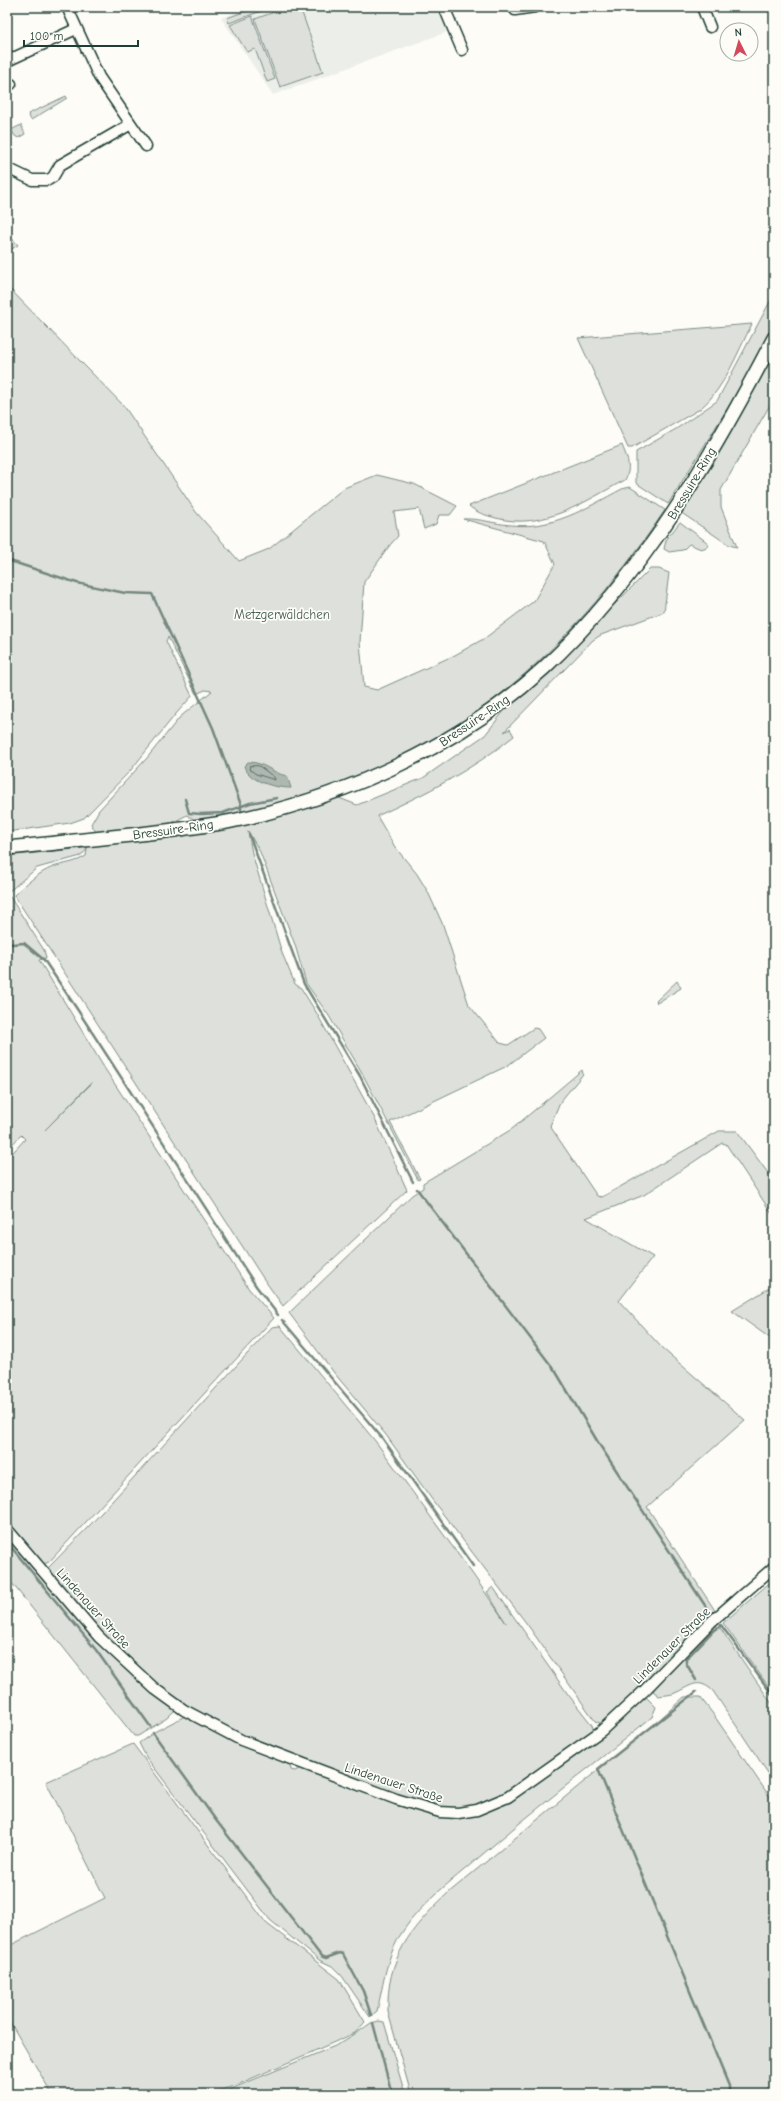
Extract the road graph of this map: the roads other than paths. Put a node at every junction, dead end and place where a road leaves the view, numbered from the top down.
1 (67, 7) edge
2 (444, 7) edge
3 (535, 7) edge
4 (702, 7) edge
5 (514, 10) dead end
6 (710, 27) dead end
7 (76, 29) junction
8 (462, 50) dead end
9 (7, 61) edge
10 (131, 124) junction
11 (146, 146) dead end
12 (7, 168) edge
13 (774, 338) edge
14 (7, 848) edge
15 (7, 1529) edge
16 (774, 1567) edge

1 - 7 street
2 - 8 street
3 - 5 street
4 - 6 street
7 - 9 street
7 - 10 street
10 - 11 street
10 - 12 street
13 - 14 main road, Bressuire-Ring
15 - 16 street, Lindenauer Straße

